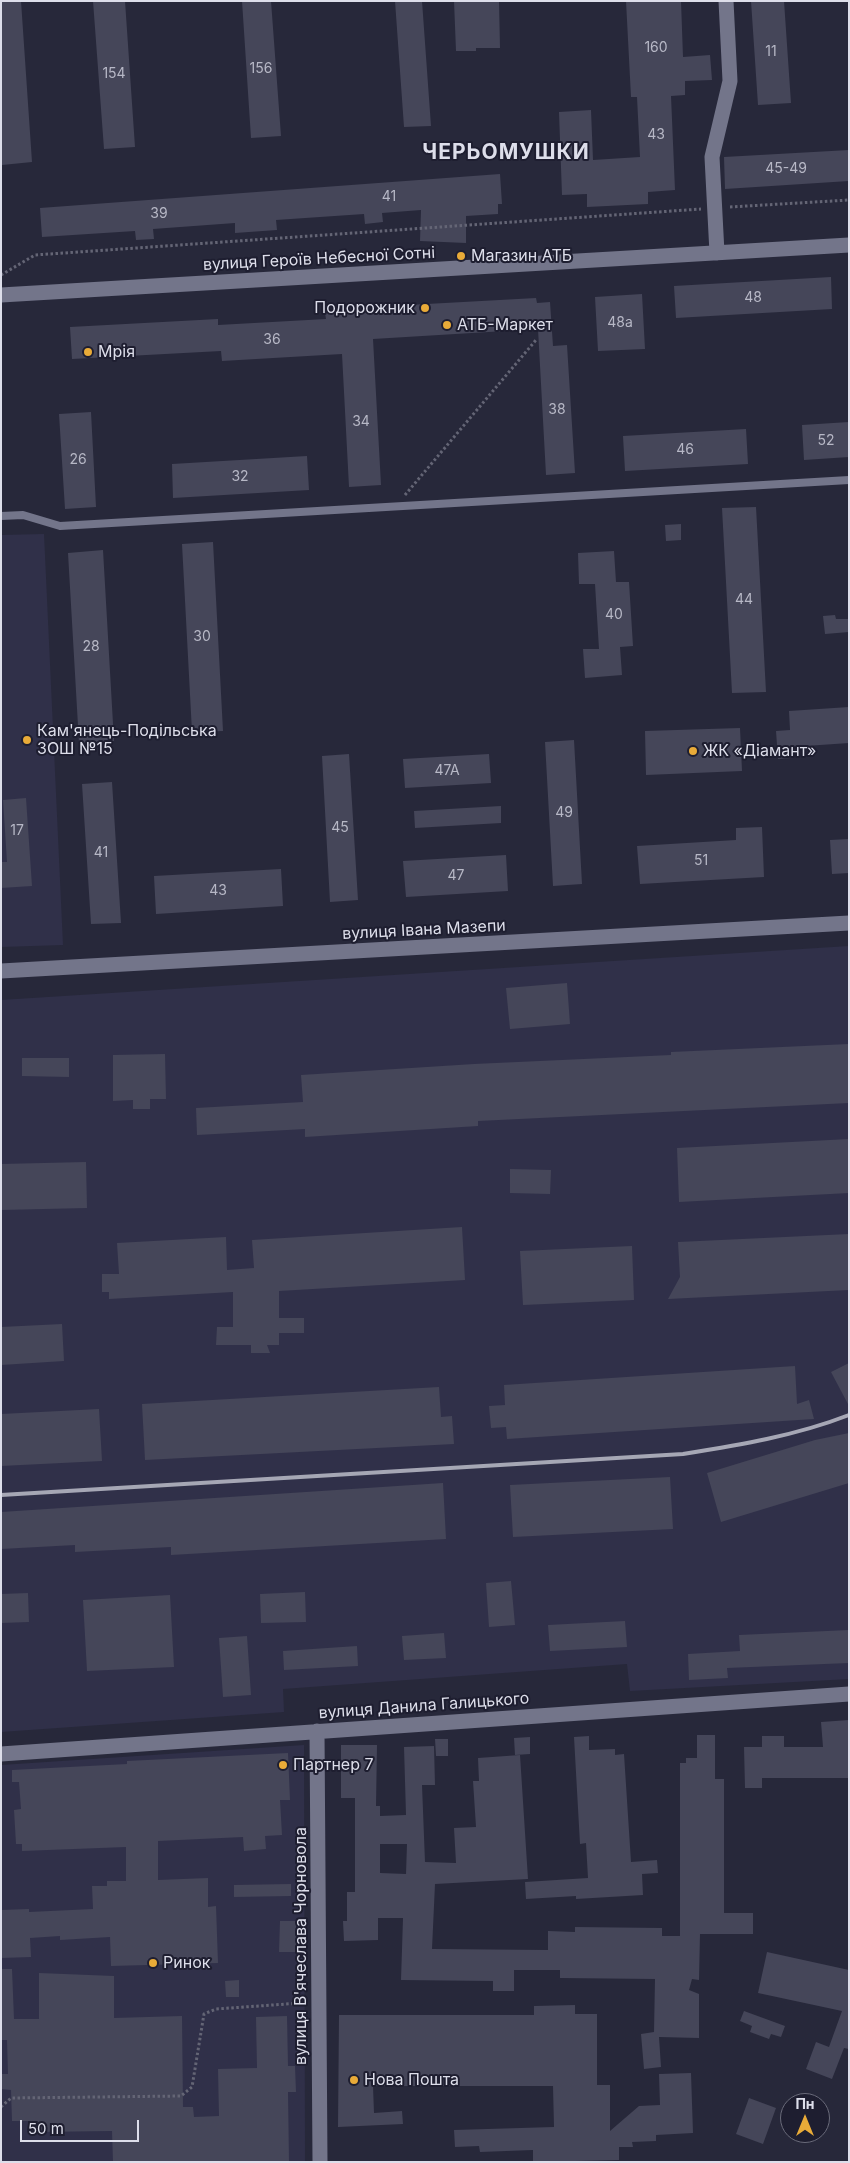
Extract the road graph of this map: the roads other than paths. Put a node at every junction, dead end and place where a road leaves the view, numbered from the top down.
1 (726, 1) edge
2 (849, 245) edge
3 (717, 253) junction
4 (1, 294) edge
5 (849, 480) edge
6 (1, 516) edge
7 (849, 923) edge
8 (1, 971) edge
9 (849, 1694) edge
10 (317, 1730) junction
11 (1, 1754) edge
12 (320, 2162) edge

1 - 3 street
2 - 3 street, вулиця Героїв Небесної Сотні
3 - 4 street, вулиця Героїв Небесної Сотні
5 - 6 lane
7 - 8 street, вулиця Івана Мазепи
9 - 10 street, вулиця Данила Галицького
10 - 11 street, вулиця Данила Галицького
10 - 12 street, вулиця В'ячеслава Чорновола

